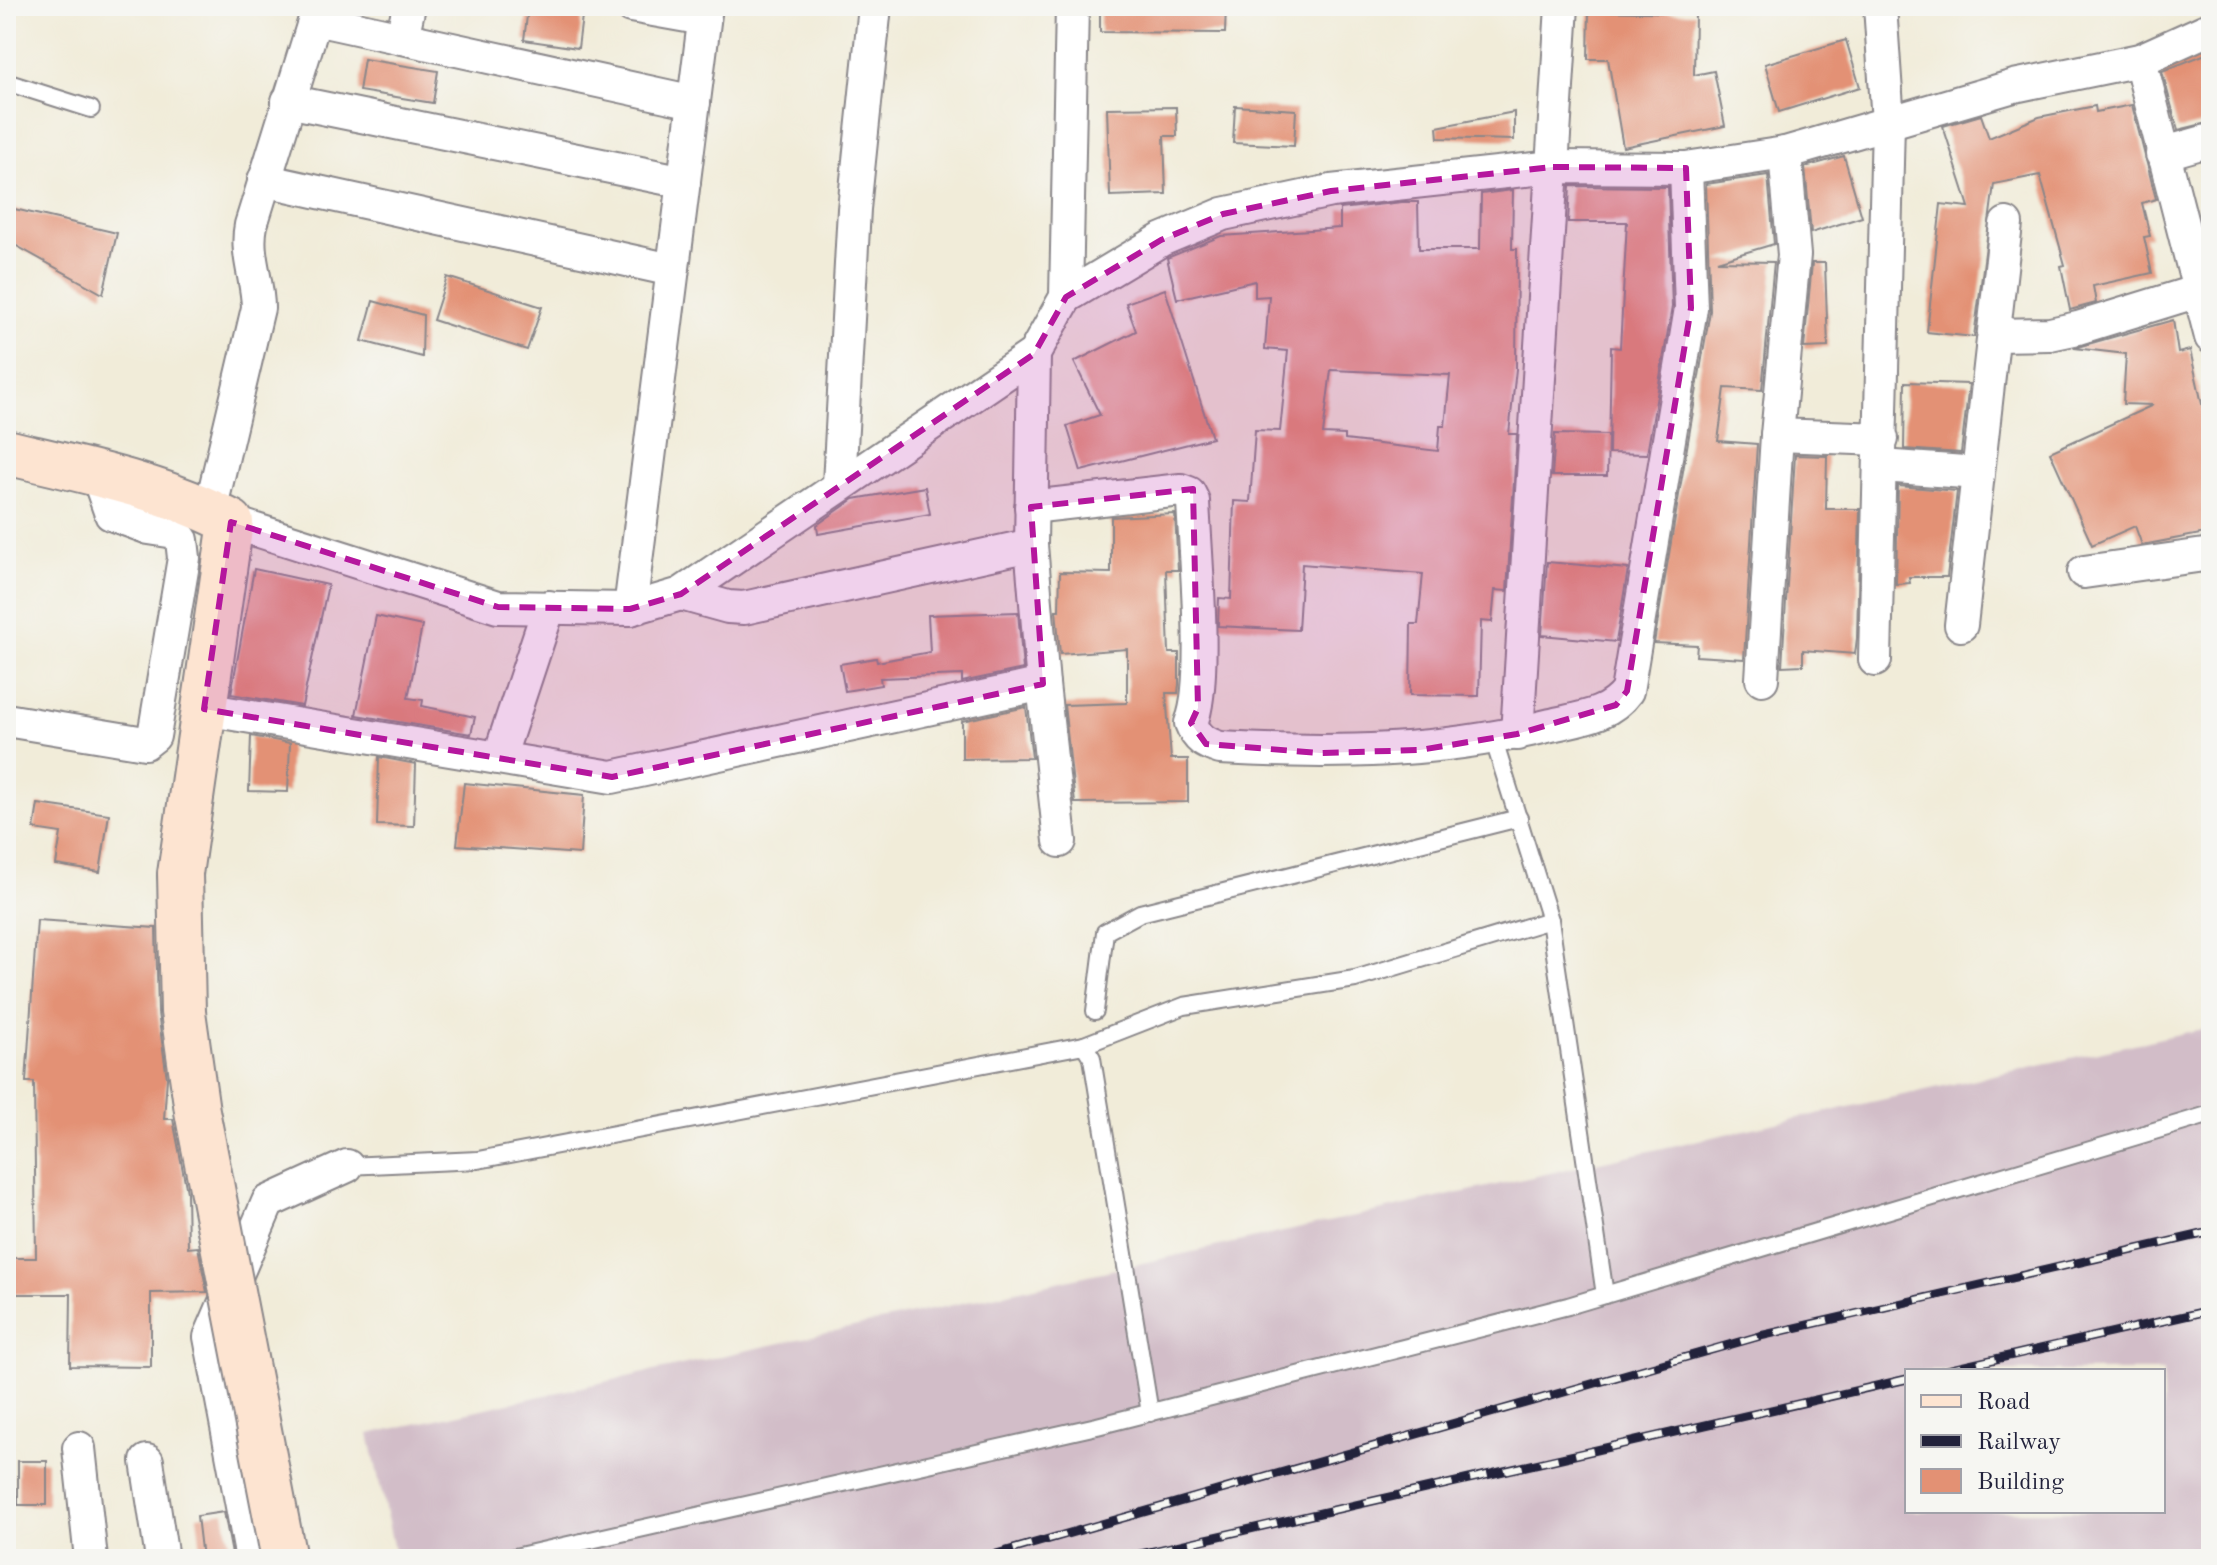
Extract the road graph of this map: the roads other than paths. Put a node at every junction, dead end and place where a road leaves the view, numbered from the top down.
1 (409, 6) edge
2 (631, 6) edge
3 (875, 6) edge
4 (1072, 6) edge
5 (1562, 6) edge
6 (1880, 6) edge
7 (705, 12) edge
8 (317, 13) edge
9 (2211, 28) edge
10 (402, 38) junction
11 (2140, 60) junction
12 (6, 82) edge
13 (288, 101) junction
14 (694, 102) junction
15 (91, 109) dead end
16 (1888, 122) junction
17 (2211, 140) edge
18 (1785, 153) junction
19 (2162, 154) junction
20 (1553, 167) junction
21 (1686, 168) junction
22 (264, 180) junction
23 (684, 182) junction
24 (2006, 224) dead end
25 (672, 270) junction
26 (2204, 288) edge
27 (1066, 297) junction
28 (1994, 335) junction
29 (2211, 337) edge
30 (1034, 354) junction
31 (1777, 435) junction
32 (6, 452) edge
33 (1882, 452) junction
34 (1978, 473) junction
35 (97, 474) junction
36 (839, 484) junction
37 (1031, 507) junction
38 (221, 517) junction
39 (1031, 545) junction
40 (2211, 554) edge
41 (2084, 572) dead end
42 (681, 594) junction
43 (549, 607) junction
44 (630, 609) junction
45 (1961, 625) dead end
46 (1875, 660) dead end
47 (1762, 679) dead end
48 (1043, 684) junction
49 (204, 709) junction
50 (6, 720) edge
51 (1505, 736) junction
52 (499, 758) junction
53 (1519, 818) junction
54 (1060, 841) dead end
55 (1550, 920) junction
56 (1095, 1011) dead end
57 (1084, 1045) junction
58 (2211, 1114) edge
59 (347, 1166) joint
60 (1605, 1295) junction
61 (1150, 1413) junction
62 (79, 1448) dead end
63 (147, 1461) dead end
64 (91, 1559) edge
65 (162, 1559) edge
66 (252, 1559) edge
67 (284, 1559) edge
68 (506, 1559) edge

1 - 10 street
2 - 7 street
3 - 36 street
4 - 27 street
5 - 20 street
6 - 16 street
7 - 14 street
8 - 10 street
8 - 13 street
9 - 11 street
10 - 14 street
11 - 16 street
11 - 19 street
12 - 15 lane
13 - 22 street
13 - 23 street
14 - 23 street
16 - 18 street
16 - 33 street
17 - 19 street
18 - 21 street
18 - 31 street
19 - 26 street
20 - 21 street
20 - 27 street
20 - 51 street
21 - 51 street
22 - 25 street
22 - 38 street
23 - 25 street
24 - 28 street
25 - 44 street
26 - 28 street
26 - 29 street
27 - 30 street
28 - 34 street
30 - 36 street
30 - 37 street
31 - 33 street
31 - 47 street
32 - 35 main road
33 - 34 street
33 - 46 street
34 - 45 street
35 - 38 main road
35 - 50 street
36 - 42 street
37 - 39 street
37 - 51 street
38 - 43 street
38 - 49 main road
39 - 42 street
39 - 48 street
40 - 41 street
42 - 44 street
43 - 44 street
43 - 52 street
48 - 52 street
48 - 54 street
49 - 52 street
49 - 67 main road, bridge
51 - 53 lane
53 - 55 lane
53 - 56 lane
55 - 57 lane
55 - 60 lane
57 - 59 lane
57 - 61 lane
58 - 60 lane
59 - 66 street
60 - 61 lane
61 - 68 lane
62 - 64 street
63 - 65 street

